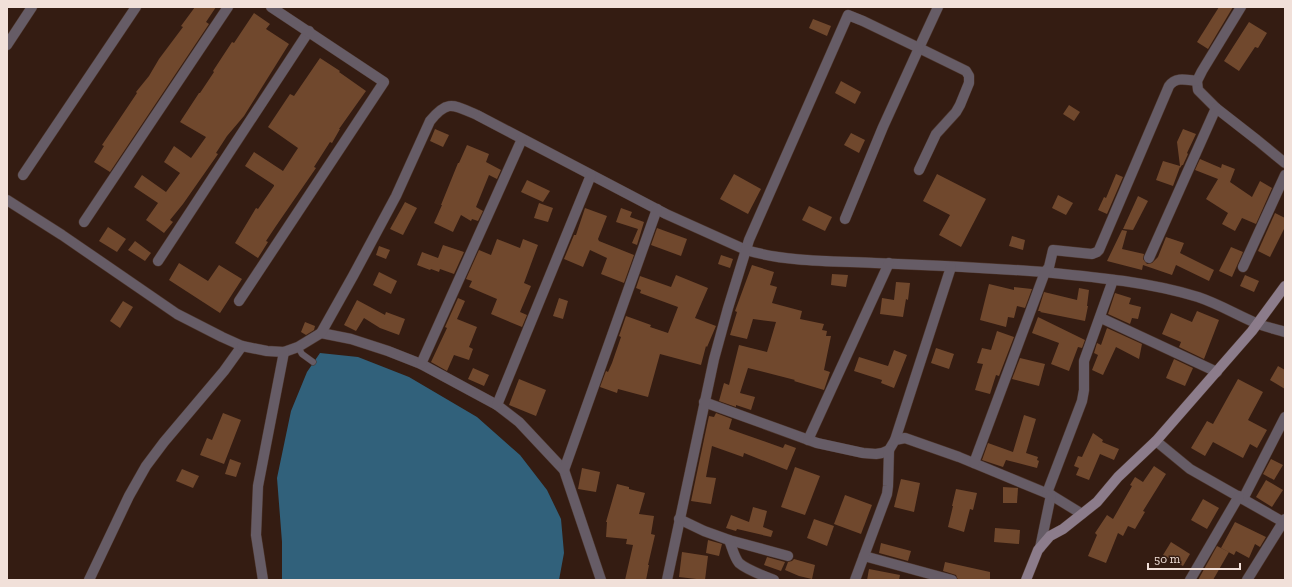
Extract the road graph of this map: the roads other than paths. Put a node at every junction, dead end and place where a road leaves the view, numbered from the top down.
1 (32, 7) edge
2 (136, 7) edge
3 (228, 7) edge
4 (271, 7) edge
5 (938, 7) edge
6 (1241, 7) edge
7 (309, 32) junction
8 (7, 45) edge
9 (919, 48) junction
10 (1197, 81) junction
11 (1216, 108) junction
12 (522, 139) junction
13 (1285, 163) edge
14 (919, 170) dead end
15 (23, 175) dead end
16 (590, 175) junction
17 (1285, 175) edge
18 (7, 200) edge
19 (657, 209) junction
20 (845, 218) dead end
21 (84, 222) dead end
22 (746, 250) junction
23 (1149, 258) dead end
24 (158, 261) dead end
25 (888, 263) junction
26 (951, 267) junction
27 (1243, 267) dead end
28 (1047, 270) junction
29 (1113, 280) junction
30 (1285, 286) edge
31 (239, 301) dead end
32 (1101, 318) junction
33 (1257, 324) junction
34 (1285, 332) edge
35 (321, 333) junction
36 (242, 346) junction
37 (298, 347) junction
38 (284, 352) junction
39 (313, 362) dead end
40 (421, 364) junction
41 (1217, 372) junction
42 (704, 402) junction
43 (497, 405) junction
44 (1285, 417) edge
45 (808, 440) junction
46 (895, 440) junction
47 (1156, 441) junction
48 (888, 450) junction
49 (974, 463) junction
50 (564, 470) junction
51 (1049, 494) junction
52 (1241, 497) junction
53 (1082, 514) junction
54 (679, 519) junction
55 (1285, 521) edge
56 (729, 540) junction
57 (1040, 548) junction
58 (788, 556) dead end
59 (864, 556) junction
60 (89, 580) edge
61 (262, 580) edge
62 (601, 580) edge
63 (667, 580) edge
64 (774, 580) edge
65 (855, 580) edge
66 (952, 580) edge
67 (1026, 580) edge
68 (1190, 580) edge
69 (1246, 580) edge

1 - 8 street
2 - 15 street
3 - 21 street
4 - 7 street
5 - 9 street
6 - 10 street
7 - 24 street
7 - 31 street
9 - 14 street
9 - 20 street
9 - 22 street
10 - 11 street
10 - 28 street
11 - 13 street
11 - 23 street
12 - 16 street
12 - 35 street
12 - 40 street
16 - 19 street
16 - 43 street
17 - 27 street
18 - 36 street
19 - 22 street
19 - 50 street
22 - 25 street
22 - 42 street
25 - 26 street
25 - 45 street
26 - 28 street
26 - 46 street
28 - 29 street
28 - 49 street
29 - 32 street
29 - 33 street
30 - 33 main road
32 - 41 street
32 - 51 street
33 - 34 street
33 - 41 main road
35 - 37 street
35 - 40 street
36 - 38 street
36 - 60 street
37 - 38 street
37 - 39 lane
38 - 61 street
40 - 43 street
41 - 47 main road
42 - 45 street
42 - 54 street
43 - 50 street
44 - 52 street
45 - 48 street
46 - 48 street
46 - 49 street
47 - 52 street
47 - 53 main road
48 - 59 street
49 - 51 street
50 - 62 street
51 - 53 street
51 - 57 street
52 - 55 street
52 - 68 street
53 - 57 main road
54 - 56 street
54 - 63 street
55 - 69 street
56 - 58 street
56 - 64 street
57 - 67 main road
59 - 65 street
59 - 66 street

